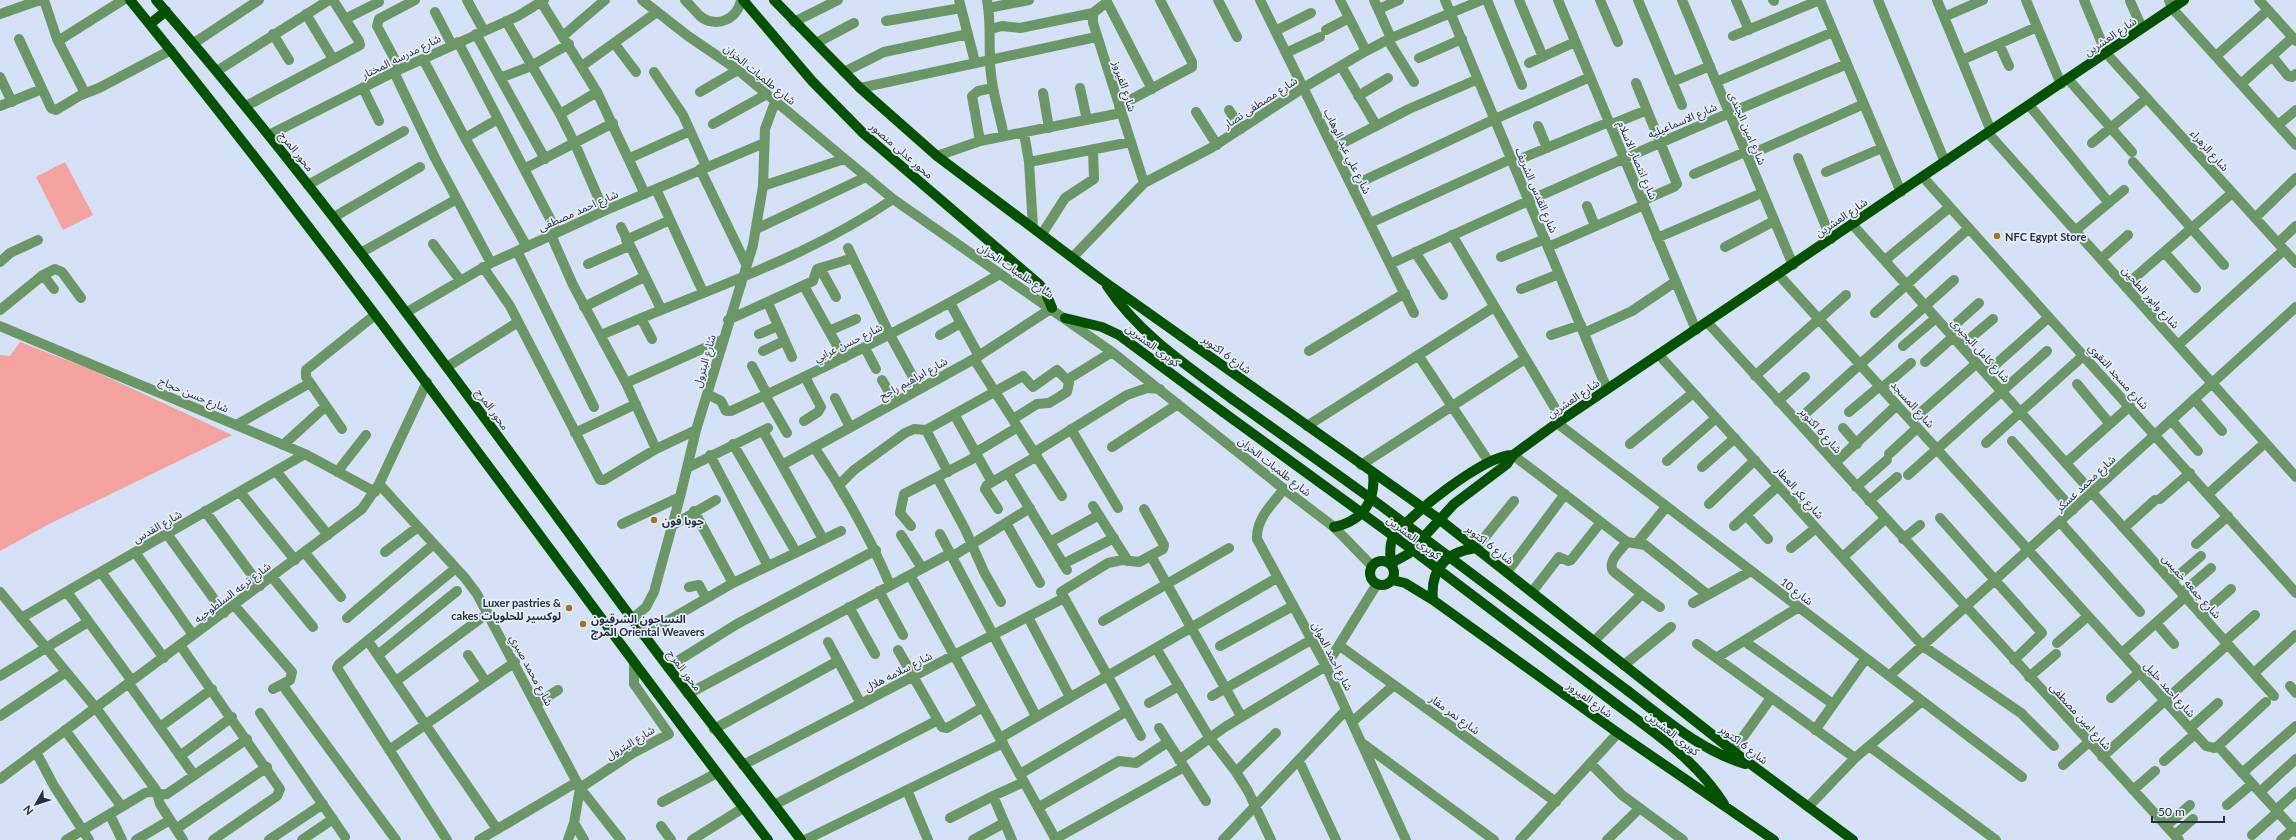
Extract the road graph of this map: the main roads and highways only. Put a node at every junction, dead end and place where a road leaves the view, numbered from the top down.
1 (130, 0) edge
2 (156, 0) edge
3 (742, 0) edge
4 (774, 0) edge
5 (2184, 0) edge
6 (2171, 4) edge
7 (166, 11) junction
8 (150, 24) junction
9 (1102, 280) junction
10 (1052, 308) road end
11 (1065, 318) road end
12 (1513, 455) junction
13 (1373, 474) junction
14 (1422, 507) junction
15 (1439, 519) junction
16 (1334, 527) road end
17 (1476, 548) junction
18 (1390, 564) junction
19 (1392, 580) junction
20 (1433, 600) junction
21 (1753, 766) junction
22 (1726, 808) junction
23 (768, 840) edge
24 (801, 840) edge
25 (1774, 840) edge
26 (1853, 840) edge

1 - 8 main road
2 - 7 main road, محور المرج
3 - 10 main road, محور عدلى منصور
4 - 9 main road, محور عدلى منصور
5 - 6 main road, شارع العشرين
6 - 12 main road, شارع العشرين
7 - 8 main road
7 - 24 main road, محور المرج
8 - 23 main road
9 - 13 main road, شارع 6 اكتوبر
9 - 21 main road, كوبرى العشرين, bridge
11 - 22 main road, كوبرى العشرين, bridge
12 - 14 main road, شارع العشرين
12 - 15 main road, شارع العشرين
13 - 14 main road, شارع 6 اكتوبر
13 - 16 main road
14 - 15 main road, شارع 6 اكتوبر
14 - 18 main road, شارع العشرين
15 - 17 main road, شارع 6 اكتوبر
15 - 18 main road, شارع العشرين
17 - 20 main road
17 - 21 main road, شارع 6 اكتوبر
18 - 19 main road
18 - 19 main road
19 - 20 main road, شارع الفيروز
20 - 22 main road, شارع الفيروز
21 - 26 main road, شارع 6 اكتوبر
22 - 25 main road, شارع الفيروز

